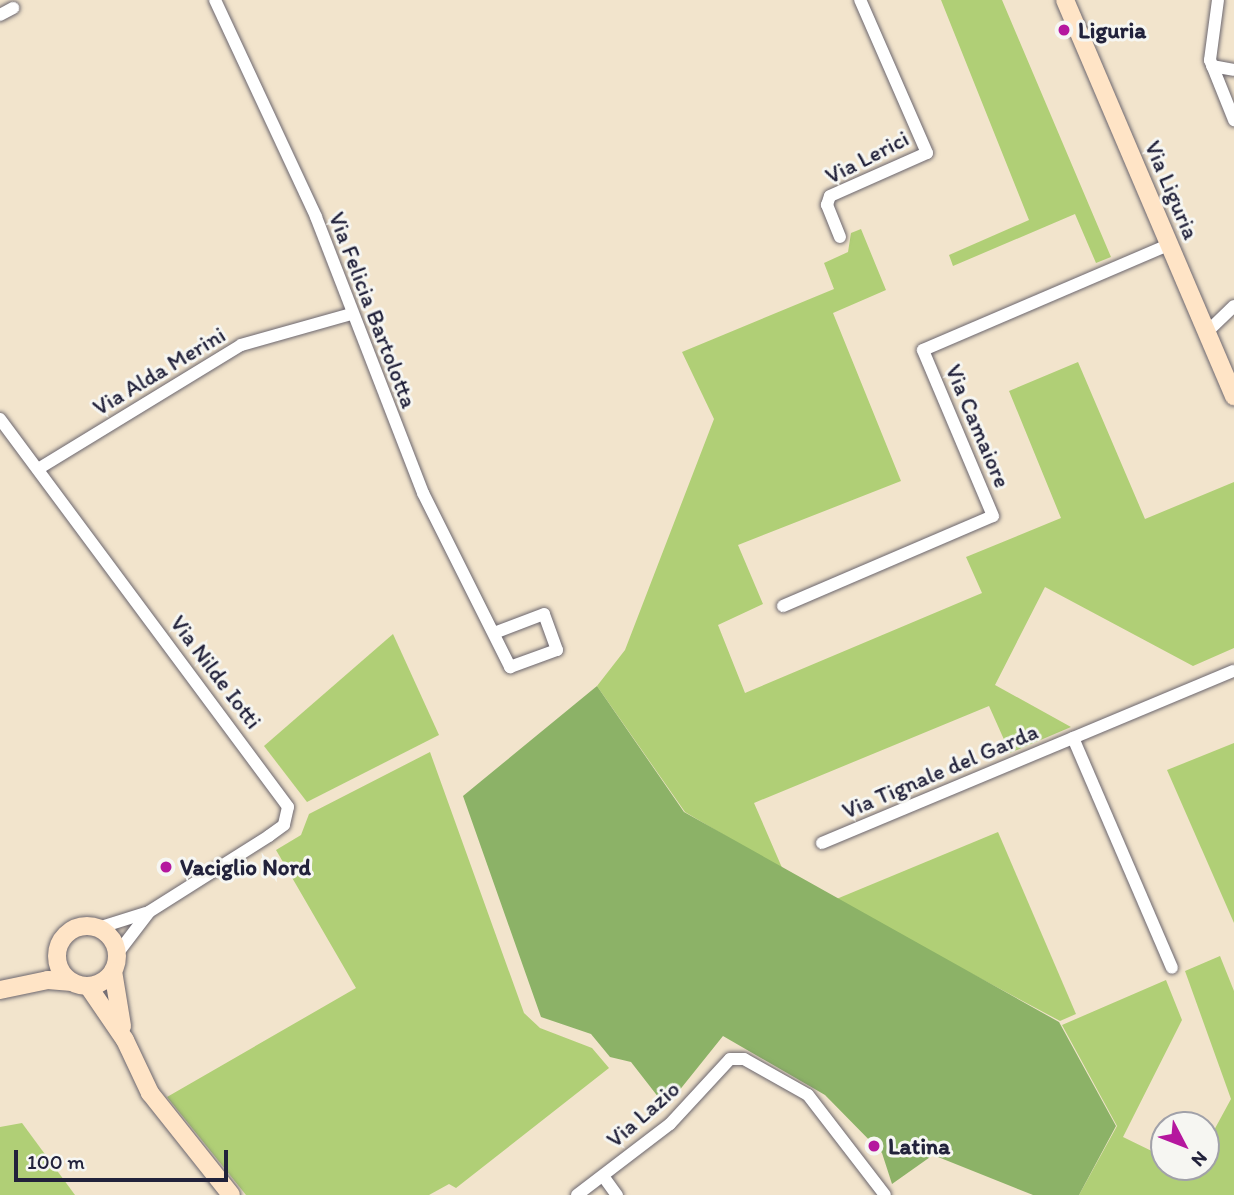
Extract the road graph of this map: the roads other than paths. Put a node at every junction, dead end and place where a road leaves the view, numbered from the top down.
1 (215, 0) edge
2 (860, 0) edge
3 (1066, 0) edge
4 (1218, 0) edge
5 (13, 8) dead end
6 (0, 15) edge
7 (1212, 66) junction
8 (1234, 70) edge
9 (1234, 120) edge
10 (840, 237) dead end
11 (1168, 245) junction
12 (1234, 306) edge
13 (351, 314) junction
14 (1206, 333) junction
15 (1234, 397) edge
16 (0, 419) edge
17 (38, 470) junction
18 (783, 606) dead end
19 (494, 634) junction
20 (1234, 671) edge
21 (1073, 738) junction
22 (822, 843) dead end
23 (149, 912) junction
24 (97, 928) junction
25 (58, 948) junction
26 (115, 963) junction
27 (1172, 968) dead end
28 (24, 982) junction
29 (80, 984) junction
30 (0, 990) edge
31 (125, 1040) junction
32 (603, 1176) junction
33 (231, 1195) edge
34 (578, 1195) edge
35 (617, 1195) edge
36 (885, 1195) edge

1 - 13 street, Via Felicia Bartolotta
2 - 10 street, Via Lerici
3 - 11 street, Via Liguria
4 - 7 street
5 - 6 street
7 - 8 street
7 - 9 street
11 - 14 street, Via Liguria
11 - 18 street, Via Camaiore
12 - 14 street
13 - 17 street, Via Alda Merini
13 - 19 street, Via Felicia Bartolotta
14 - 15 street, Via Liguria
16 - 17 street, Via Nilde Iotti
17 - 23 street, Via Nilde Iotti
19 - 19 street, Via Felicia Bartolotta
20 - 21 street, Via Tignale del Garda
21 - 22 street, Via Tignale del Garda
21 - 27 street, Via Tignale del Garda
23 - 24 street, Via Nilde Iotti
23 - 26 street, Via Nilde Iotti
24 - 25 street
24 - 26 street
25 - 28 street
25 - 29 street
26 - 29 street
26 - 31 street
28 - 29 street
28 - 30 street
29 - 31 street
31 - 33 street
32 - 34 street, Via Lazio
32 - 35 street
32 - 36 street, Via Lazio

